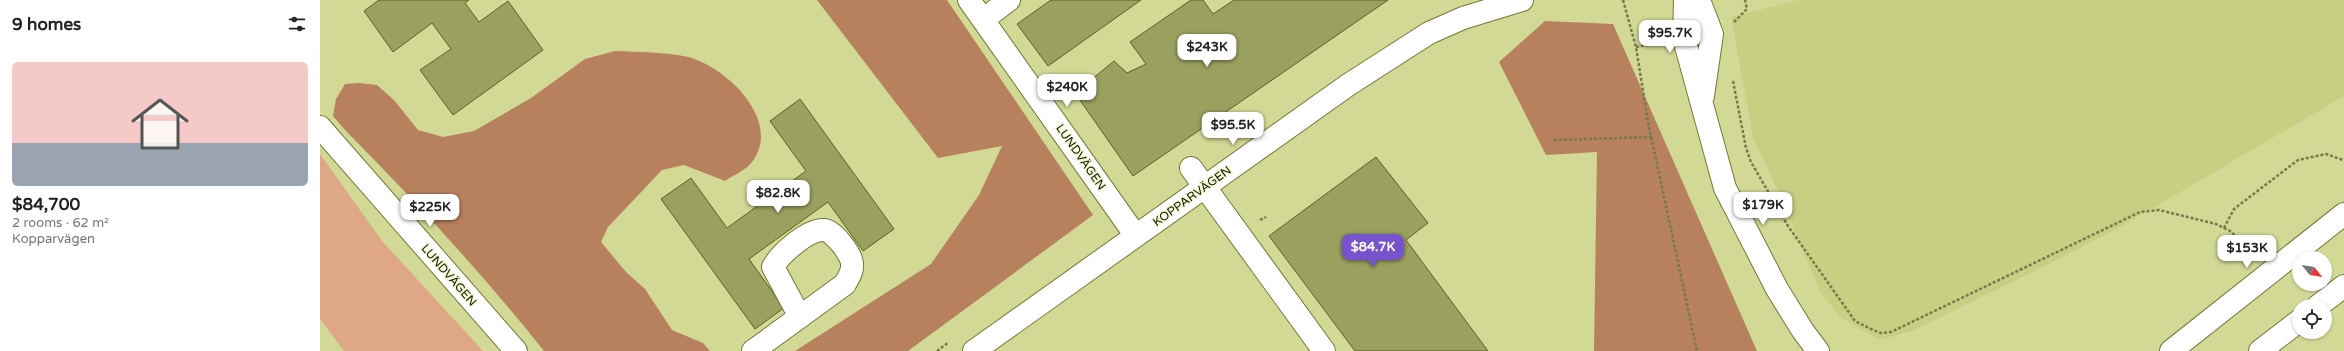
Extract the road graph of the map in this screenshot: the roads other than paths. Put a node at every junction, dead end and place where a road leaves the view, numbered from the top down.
1 (969, 0) edge
2 (1009, 0) edge
3 (1522, 0) edge
4 (1685, 0) edge
5 (1699, 0) edge
6 (1495, 4) edge
7 (984, 19) junction
8 (1702, 105) junction
9 (320, 127) edge
10 (1191, 168) dead end
11 (1204, 187) junction
12 (2344, 214) edge
13 (1136, 236) junction
14 (2344, 286) edge
15 (2327, 299) edge
16 (800, 317) dead end
17 (2292, 326) edge
18 (516, 351) edge
19 (753, 351) edge
20 (974, 351) edge
21 (1324, 351) edge
22 (1818, 351) edge
23 (2171, 351) edge
24 (2260, 351) edge

1 - 7 street, LUNDVÄGEN
2 - 7 street
3 - 6 street, KOPPARVÄGEN
4 - 8 street
5 - 8 street
6 - 11 street, KOPPARVÄGEN
7 - 13 street, LUNDVÄGEN
8 - 22 street
9 - 18 street, LUNDVÄGEN
10 - 11 street
11 - 13 street, KOPPARVÄGEN
11 - 21 street
12 - 23 street
13 - 20 street, KOPPARVÄGEN
14 - 15 street
16 - 19 street
17 - 24 street

